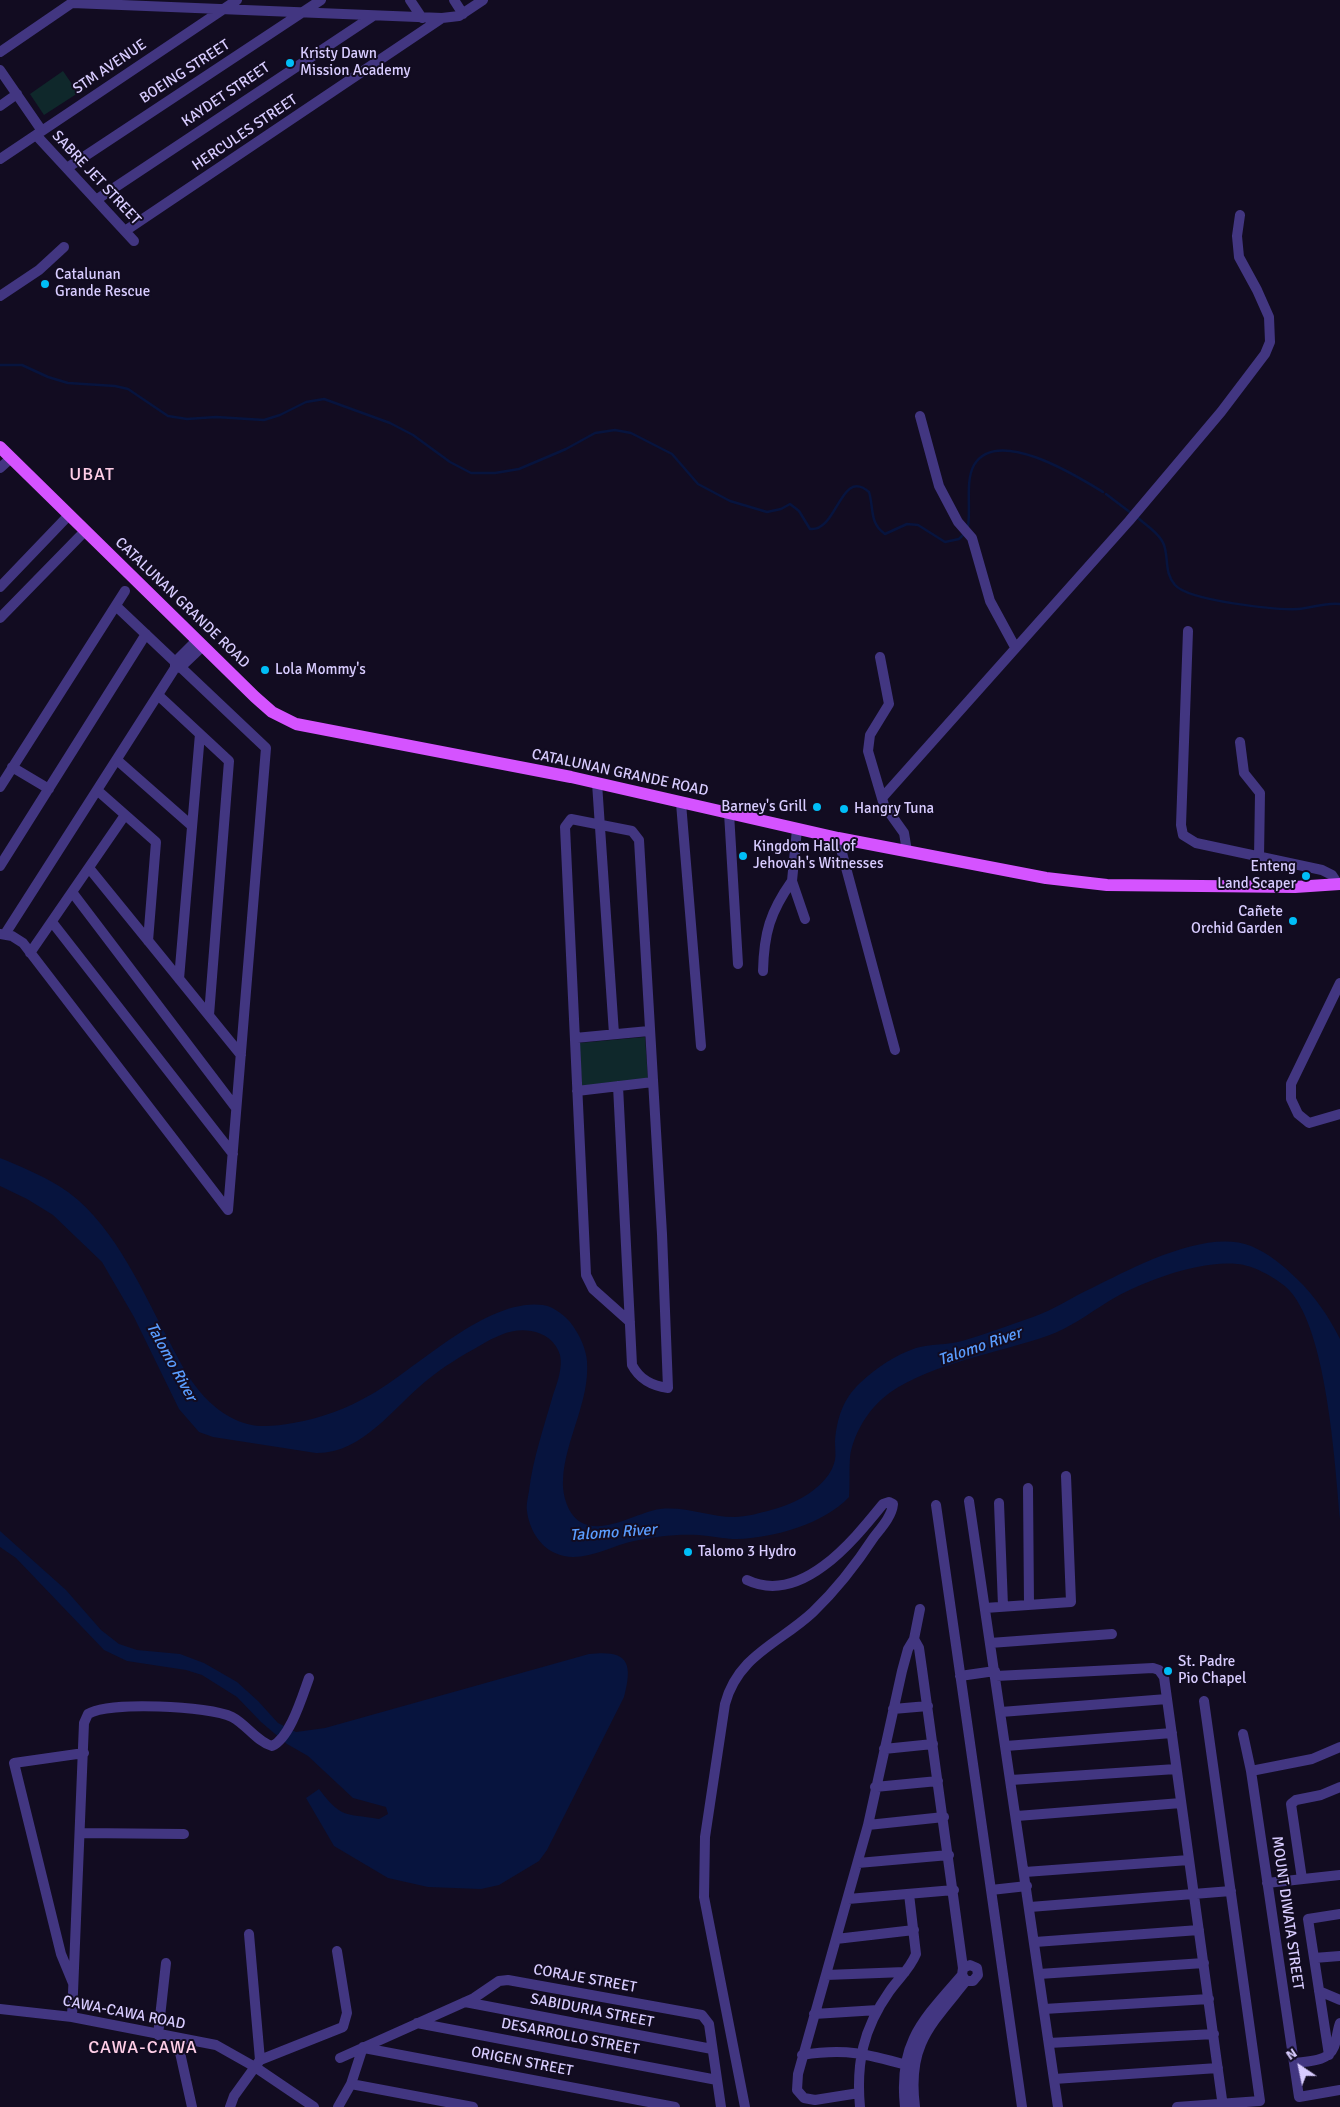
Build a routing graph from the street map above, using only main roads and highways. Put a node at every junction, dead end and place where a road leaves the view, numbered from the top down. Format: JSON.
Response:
{"nodes":[{"id":1,"x":0,"y":447,"type":"edge"},
{"id":2,"x":1339,"y":884,"type":"edge"}],
"edges":[{"from":1,"to":2,"type":"main road","name":"CATALUNAN GRANDE ROAD"}]}
